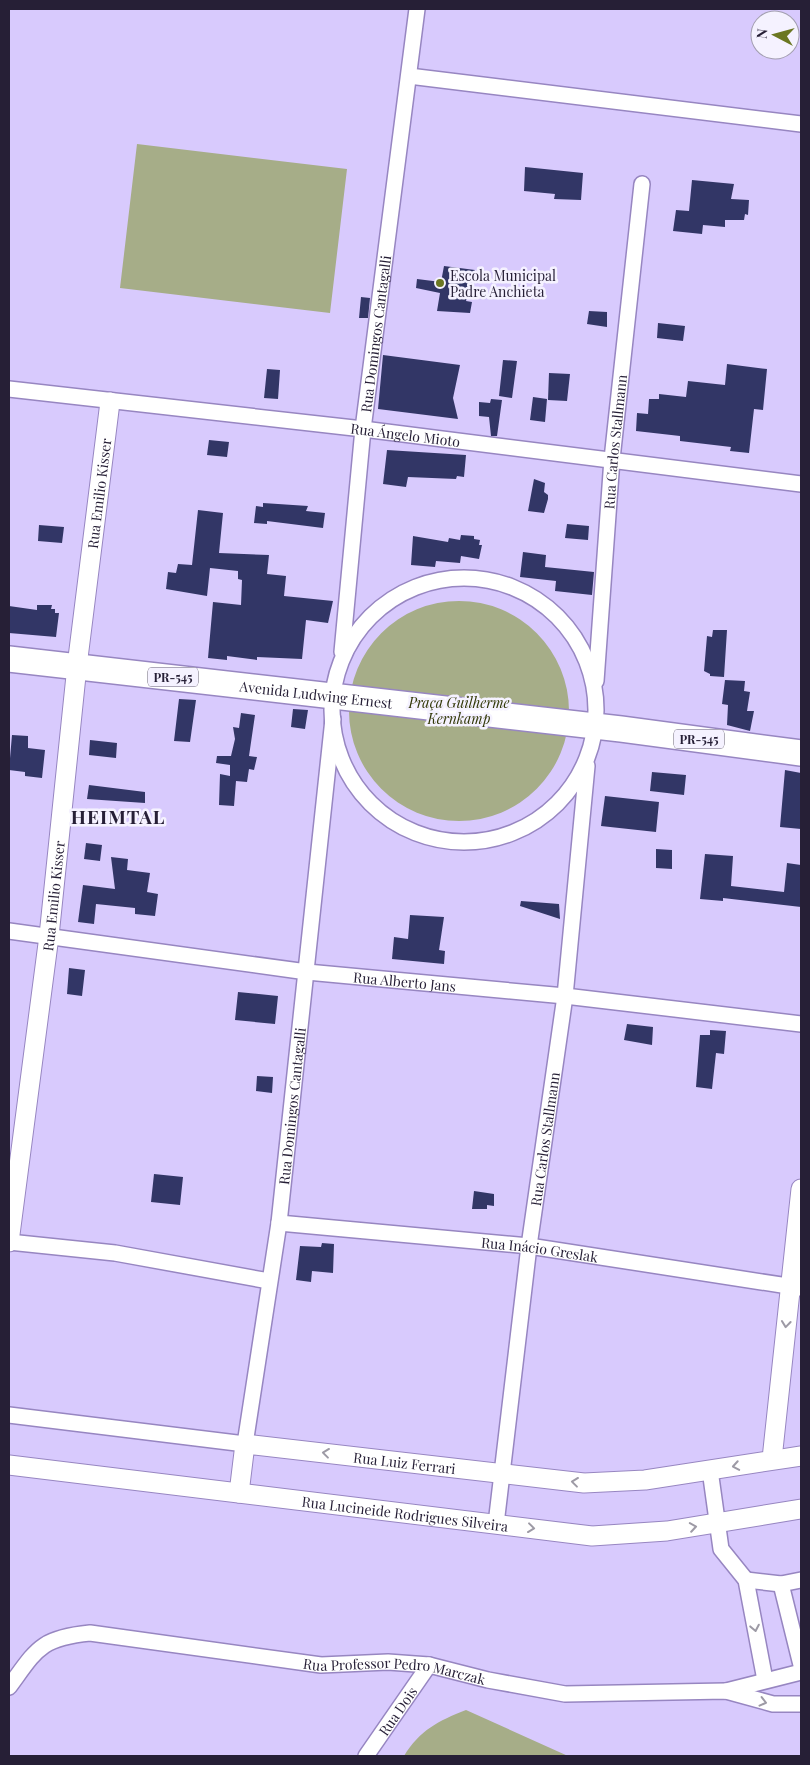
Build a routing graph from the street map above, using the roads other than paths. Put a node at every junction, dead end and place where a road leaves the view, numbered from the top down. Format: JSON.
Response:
{"nodes":[{"id":1,"x":417,"y":9,"type":"edge"},
{"id":2,"x":409,"y":76,"type":"junction"},
{"id":3,"x":801,"y":124,"type":"edge"},
{"id":4,"x":642,"y":184,"type":"dead end"},
{"id":5,"x":9,"y":389,"type":"edge"},
{"id":6,"x":110,"y":402,"type":"junction"},
{"id":7,"x":362,"y":428,"type":"junction"},
{"id":8,"x":612,"y":459,"type":"junction"},
{"id":9,"x":801,"y":484,"type":"edge"},
{"id":10,"x":342,"y":658,"type":"junction"},
{"id":11,"x":9,"y":659,"type":"edge"},
{"id":12,"x":77,"y":666,"type":"junction"},
{"id":13,"x":595,"y":700,"type":"junction"},
{"id":14,"x":335,"y":707,"type":"junction"},
{"id":15,"x":596,"y":726,"type":"junction"},
{"id":16,"x":801,"y":752,"type":"edge"},
{"id":17,"x":588,"y":756,"type":"junction"},
{"id":18,"x":9,"y":931,"type":"edge"},
{"id":19,"x":49,"y":936,"type":"junction"},
{"id":20,"x":307,"y":972,"type":"junction"},
{"id":21,"x":565,"y":996,"type":"junction"},
{"id":22,"x":801,"y":1024,"type":"edge"},
{"id":23,"x":801,"y":1188,"type":"edge"},
{"id":24,"x":279,"y":1223,"type":"junction"},
{"id":25,"x":9,"y":1242,"type":"edge"},
{"id":26,"x":529,"y":1246,"type":"junction"},
{"id":27,"x":269,"y":1281,"type":"junction"},
{"id":28,"x":796,"y":1287,"type":"edge"},
{"id":29,"x":9,"y":1415,"type":"edge"},
{"id":30,"x":245,"y":1444,"type":"junction"},
{"id":31,"x":801,"y":1456,"type":"edge"},
{"id":32,"x":772,"y":1459,"type":"junction"},
{"id":33,"x":9,"y":1465,"type":"edge"},
{"id":34,"x":710,"y":1470,"type":"junction"},
{"id":35,"x":503,"y":1474,"type":"junction"},
{"id":36,"x":239,"y":1493,"type":"junction"},
{"id":37,"x":801,"y":1509,"type":"edge"},
{"id":38,"x":719,"y":1523,"type":"junction"},
{"id":39,"x":496,"y":1524,"type":"junction"},
{"id":40,"x":746,"y":1580,"type":"junction"},
{"id":41,"x":801,"y":1580,"type":"edge"},
{"id":42,"x":781,"y":1584,"type":"junction"},
{"id":43,"x":429,"y":1665,"type":"junction"},
{"id":44,"x":801,"y":1666,"type":"edge"},
{"id":45,"x":801,"y":1672,"type":"edge"},
{"id":46,"x":765,"y":1680,"type":"junction"},
{"id":47,"x":9,"y":1687,"type":"edge"},
{"id":48,"x":726,"y":1691,"type":"junction"},
{"id":49,"x":801,"y":1704,"type":"edge"},
{"id":50,"x":366,"y":1756,"type":"edge"}],
"edges":[{"from":1,"to":2,"type":"street","name":"Rua Domingos Cantagalli"},
{"from":2,"to":3,"type":"street"},
{"from":2,"to":7,"type":"street","name":"Rua Domingos Cantagalli"},
{"from":4,"to":8,"type":"street","name":"Rua Carlos Stallmann"},
{"from":5,"to":6,"type":"street","name":"Rua Ángelo Mioto"},
{"from":6,"to":7,"type":"street","name":"Rua Ángelo Mioto"},
{"from":6,"to":12,"type":"street","name":"Rua Emilio Kisser"},
{"from":7,"to":8,"type":"street","name":"Rua Ángelo Mioto"},
{"from":7,"to":10,"type":"street","name":"Rua Domingos Cantagalli"},
{"from":8,"to":9,"type":"street","name":"Rua Ángelo Mioto"},
{"from":8,"to":13,"type":"street","name":"Rua Carlos Stallmann"},
{"from":10,"to":13,"type":"street"},
{"from":10,"to":14,"type":"street","name":"Rua Domingos Cantagalli"},
{"from":11,"to":12,"type":"highway","name":"Avenida Ludwing Ernest","number":"PR-545"},
{"from":12,"to":14,"type":"highway","name":"Avenida Ludwing Ernest","number":"PR-545"},
{"from":12,"to":19,"type":"street","name":"Rua Emilio Kisser"},
{"from":13,"to":15,"type":"street"},
{"from":14,"to":15,"type":"highway","name":"Avenida Ludwing Ernest","number":"PR-545"},
{"from":14,"to":17,"type":"street"},
{"from":14,"to":20,"type":"street","name":"Rua Domingos Cantagalli"},
{"from":15,"to":16,"type":"highway","name":"Avenida Ludwing Ernest","number":"PR-545"},
{"from":15,"to":17,"type":"street"},
{"from":17,"to":21,"type":"street","name":"Rua Carlos Stallmann"},
{"from":18,"to":19,"type":"street","name":"Rua Alberto Jans"},
{"from":19,"to":20,"type":"street","name":"Rua Alberto Jans"},
{"from":19,"to":25,"type":"street","name":"Rua Emilio Kisser"},
{"from":20,"to":21,"type":"street","name":"Rua Alberto Jans"},
{"from":20,"to":24,"type":"street","name":"Rua Domingos Cantagalli"},
{"from":21,"to":22,"type":"street","name":"Rua Alberto Jans"},
{"from":21,"to":26,"type":"street","name":"Rua Carlos Stallmann"},
{"from":23,"to":28,"type":"street"},
{"from":24,"to":26,"type":"street","name":"Rua Inácio Greslak"},
{"from":24,"to":27,"type":"street","name":"Rua Domingos Cantagalli"},
{"from":25,"to":27,"type":"street"},
{"from":26,"to":28,"type":"street","name":"Rua Inácio Greslak"},
{"from":26,"to":35,"type":"street","name":"Rua Carlos Stallmann"},
{"from":27,"to":30,"type":"street","name":"Rua Domingos Cantagalli"},
{"from":28,"to":32,"type":"street","one_way":true},
{"from":29,"to":30,"type":"street","name":"Rua Luiz Ferrari"},
{"from":35,"to":30,"type":"street","name":"Rua Luiz Ferrari","one_way":true},
{"from":30,"to":36,"type":"street","name":"Rua Domingos Cantagalli"},
{"from":31,"to":32,"type":"street","name":"Rua Luiz Ferrari"},
{"from":32,"to":34,"type":"street","name":"Rua Luiz Ferrari","one_way":true},
{"from":33,"to":36,"type":"street","name":"Rua Lucineide Rodrigues Silveira"},
{"from":34,"to":35,"type":"street","name":"Rua Luiz Ferrari","one_way":true},
{"from":34,"to":38,"type":"street"},
{"from":35,"to":39,"type":"street","name":"Rua Carlos Stallmann"},
{"from":36,"to":39,"type":"street","name":"Rua Lucineide Rodrigues Silveira"},
{"from":37,"to":38,"type":"street","name":"Rua Lucineide Rodrigues Silveira"},
{"from":39,"to":38,"type":"street","name":"Rua Lucineide Rodrigues Silveira","one_way":true},
{"from":38,"to":40,"type":"street"},
{"from":40,"to":42,"type":"street"},
{"from":40,"to":46,"type":"street","one_way":true},
{"from":41,"to":42,"type":"street"},
{"from":42,"to":44,"type":"street"},
{"from":43,"to":47,"type":"street","name":"Rua Professor Pedro Marczak"},
{"from":43,"to":48,"type":"street","name":"Rua Professor Pedro Marczak"},
{"from":43,"to":50,"type":"street","name":"Rua Dois"},
{"from":45,"to":46,"type":"street"},
{"from":46,"to":48,"type":"street"},
{"from":48,"to":49,"type":"street","name":"Rua Professor Pedro Marczak","one_way":true}]}
